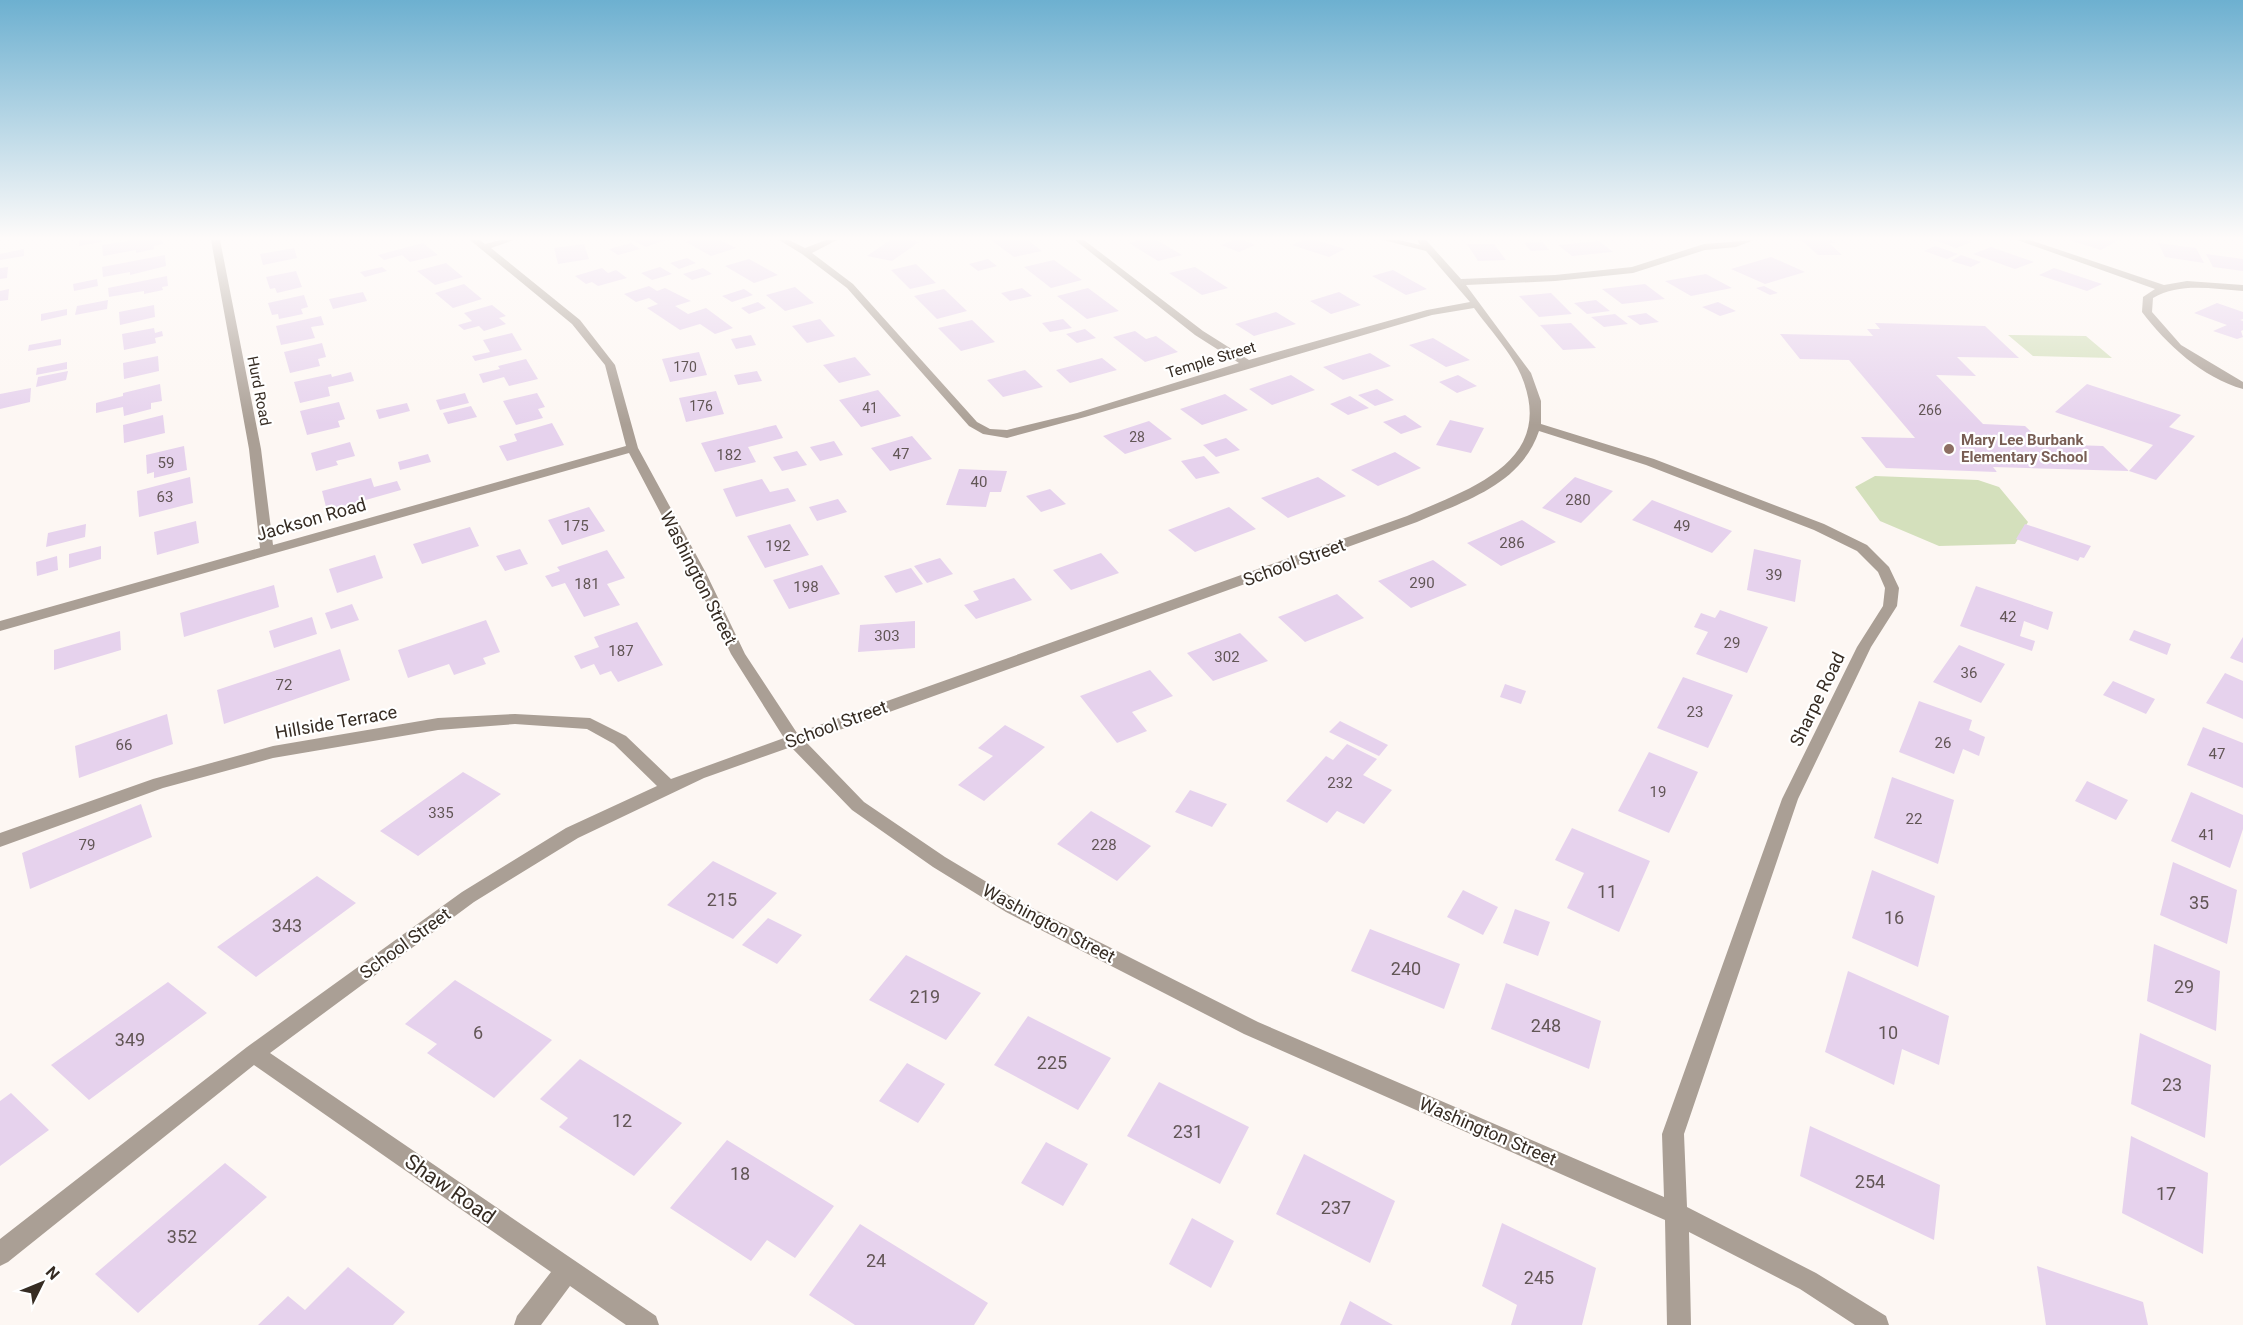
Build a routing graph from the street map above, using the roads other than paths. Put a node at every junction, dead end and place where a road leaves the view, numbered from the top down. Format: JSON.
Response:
{"nodes":[{"id":1,"x":227,"y":302,"type":"edge"},
{"id":2,"x":551,"y":302,"type":"edge"},
{"id":3,"x":864,"y":302,"type":"edge"},
{"id":4,"x":1158,"y":302,"type":"edge"},
{"id":5,"x":2148,"y":302,"type":"edge"},
{"id":6,"x":1477,"y":304,"type":"joint"},
{"id":7,"x":1248,"y":364,"type":"junction"},
{"id":8,"x":2243,"y":386,"type":"edge"},
{"id":9,"x":1535,"y":426,"type":"junction"},
{"id":10,"x":632,"y":448,"type":"junction"},
{"id":11,"x":267,"y":550,"type":"junction"},
{"id":12,"x":0,"y":626,"type":"edge"},
{"id":13,"x":793,"y":739,"type":"junction"},
{"id":14,"x":669,"y":787,"type":"junction"},
{"id":15,"x":0,"y":840,"type":"edge"},
{"id":16,"x":254,"y":1053,"type":"junction"},
{"id":17,"x":1676,"y":1213,"type":"junction"},
{"id":18,"x":0,"y":1254,"type":"edge"},
{"id":19,"x":567,"y":1270,"type":"junction"},
{"id":20,"x":526,"y":1325,"type":"edge"},
{"id":21,"x":647,"y":1325,"type":"edge"},
{"id":22,"x":1679,"y":1325,"type":"edge"},
{"id":23,"x":1878,"y":1325,"type":"edge"}],
"edges":[{"from":1,"to":11,"type":"street","name":"Hurd Road"},
{"from":2,"to":10,"type":"street","name":"Washington Street"},
{"from":3,"to":7,"type":"street","name":"Temple Street"},
{"from":4,"to":7,"type":"street"},
{"from":5,"to":8,"type":"street"},
{"from":6,"to":7,"type":"street","name":"Temple Street"},
{"from":6,"to":9,"type":"street","name":"School Street"},
{"from":9,"to":13,"type":"street","name":"School Street"},
{"from":9,"to":17,"type":"street","name":"Sharpe Road"},
{"from":10,"to":11,"type":"street","name":"Jackson Road"},
{"from":10,"to":13,"type":"street","name":"Washington Street"},
{"from":11,"to":12,"type":"street","name":"Jackson Road"},
{"from":13,"to":14,"type":"street","name":"School Street"},
{"from":13,"to":17,"type":"street","name":"Washington Street"},
{"from":14,"to":15,"type":"street","name":"Hillside Terrace"},
{"from":14,"to":16,"type":"street","name":"School Street"},
{"from":16,"to":18,"type":"street","name":"School Street"},
{"from":16,"to":19,"type":"street","name":"Shaw Road"},
{"from":17,"to":22,"type":"street","name":"Sharpe Road"},
{"from":17,"to":23,"type":"street","name":"Washington Street"},
{"from":19,"to":20,"type":"street"},
{"from":19,"to":21,"type":"street","name":"Shaw Road"}]}
